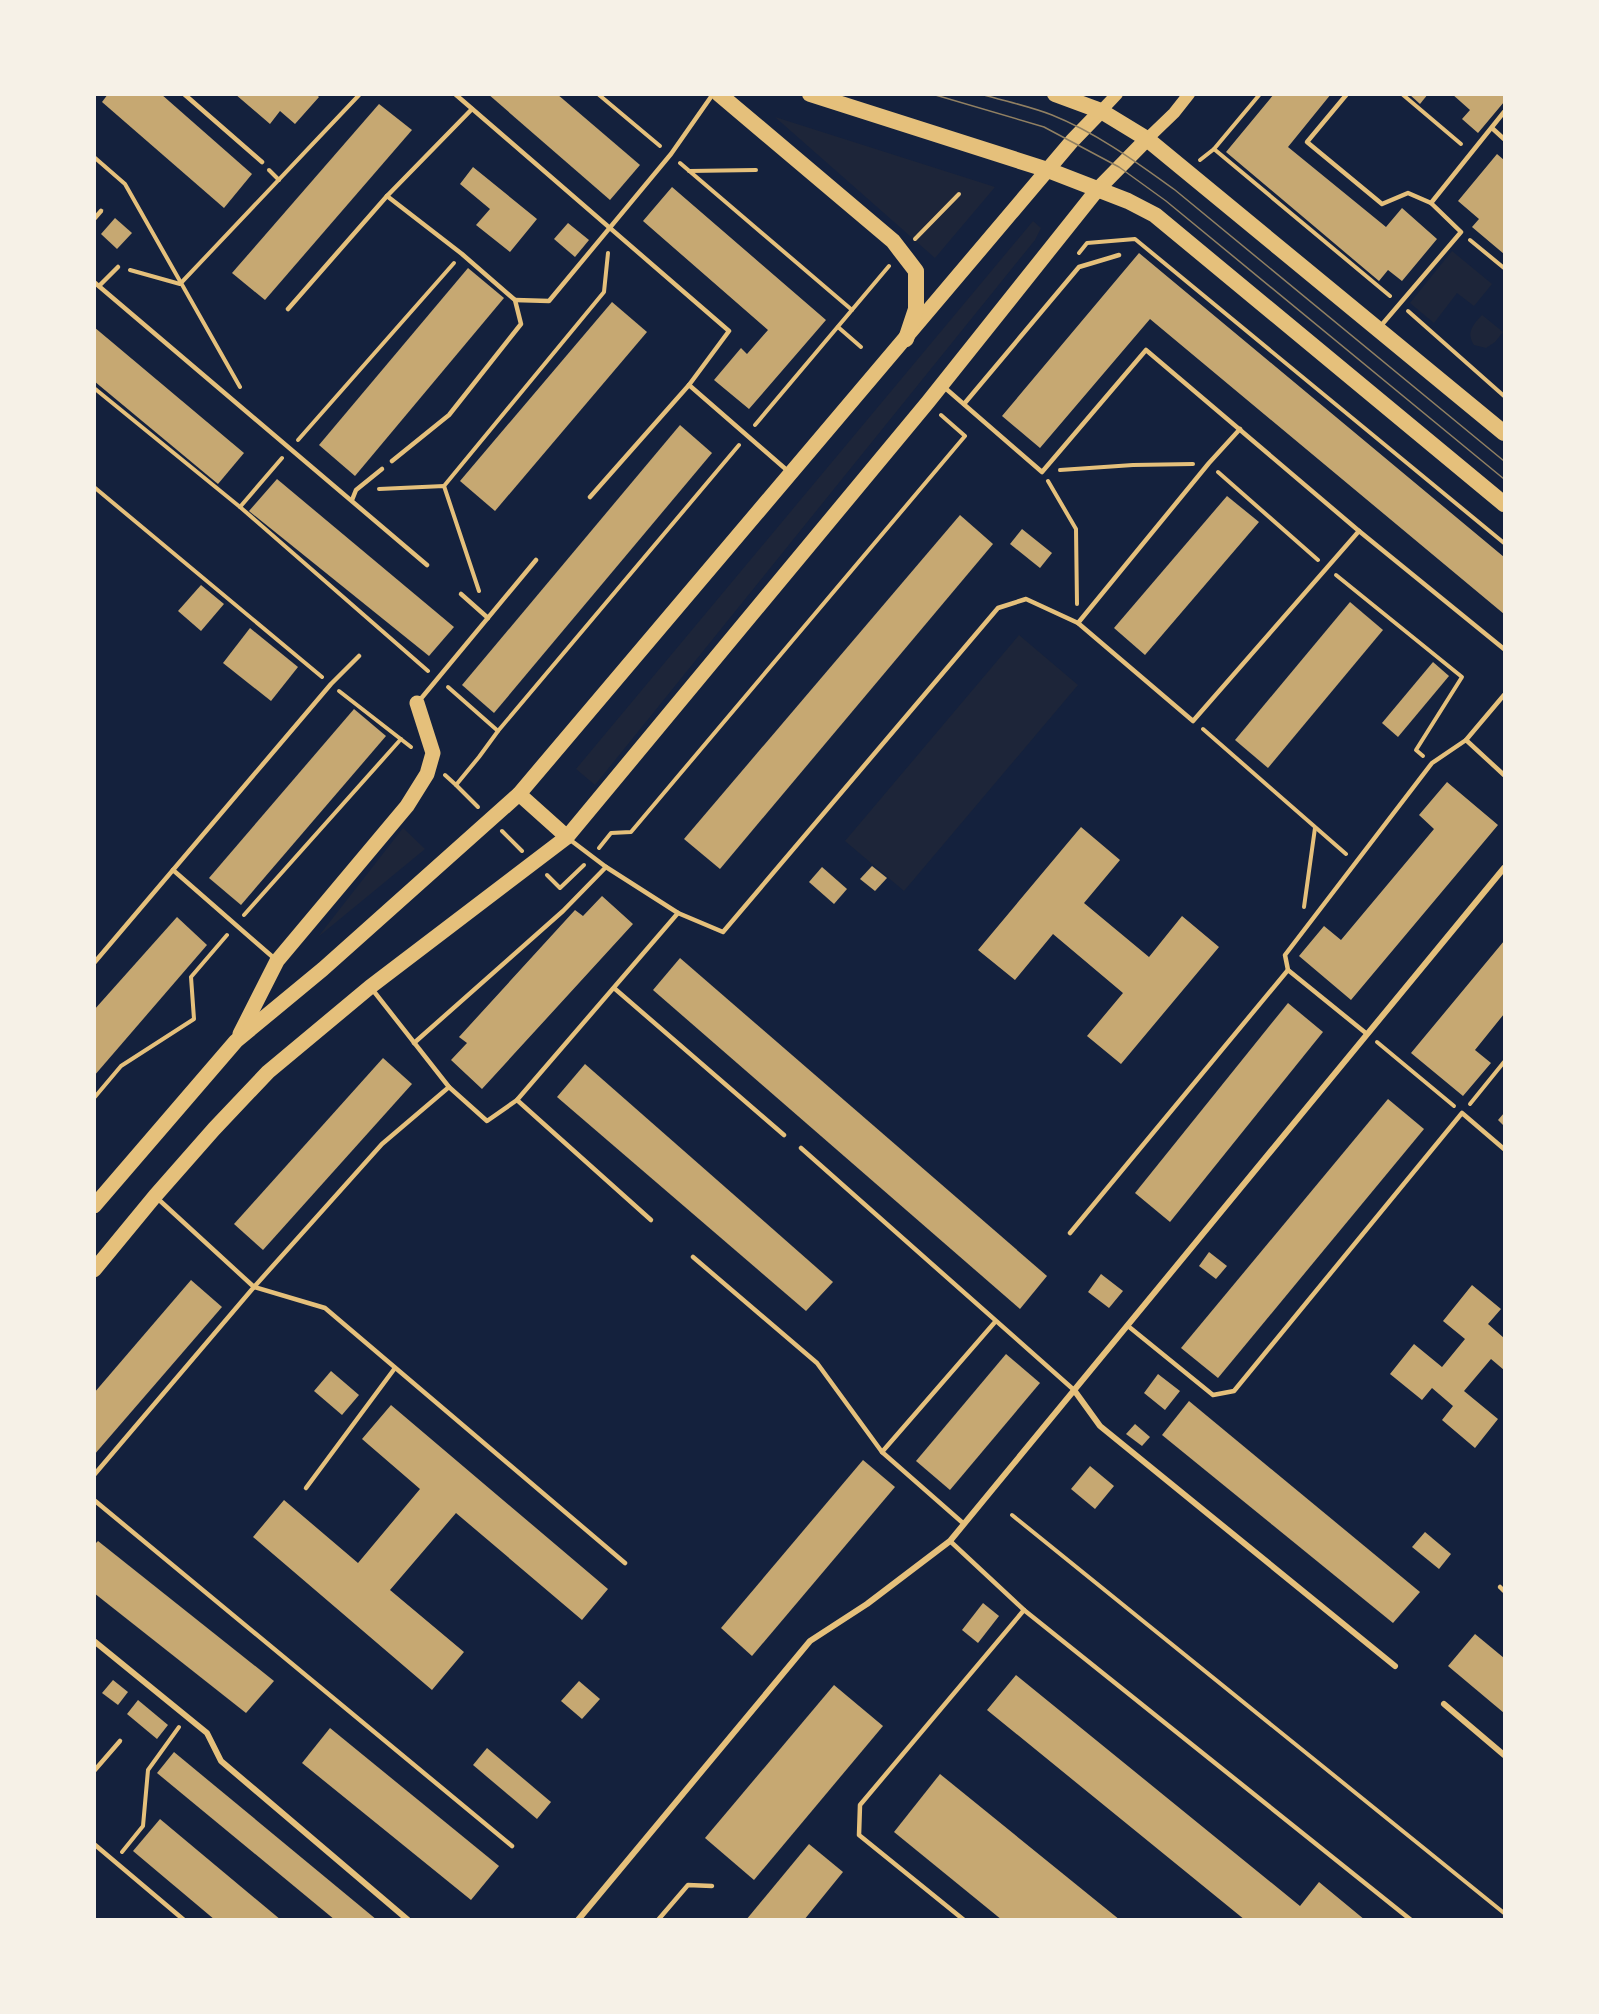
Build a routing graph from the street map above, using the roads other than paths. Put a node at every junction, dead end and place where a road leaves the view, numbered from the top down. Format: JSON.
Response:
{"nodes":[{"id":1,"x":184,"y":94,"type":"edge"},
{"id":2,"x":454,"y":94,"type":"edge"},
{"id":3,"x":713,"y":94,"type":"edge"},
{"id":4,"x":719,"y":94,"type":"edge"},
{"id":5,"x":810,"y":94,"type":"edge"},
{"id":6,"x":1055,"y":94,"type":"edge"},
{"id":7,"x":1117,"y":94,"type":"edge"},
{"id":8,"x":1189,"y":94,"type":"edge"},
{"id":9,"x":1347,"y":94,"type":"edge"},
{"id":10,"x":472,"y":110,"type":"junction"},
{"id":11,"x":1101,"y":111,"type":"junction"},
{"id":12,"x":1504,"y":112,"type":"edge"},
{"id":13,"x":1492,"y":128,"type":"junction"},
{"id":14,"x":1147,"y":139,"type":"junction"},
{"id":15,"x":1504,"y":139,"type":"edge"},
{"id":16,"x":262,"y":162,"type":"dead end"},
{"id":17,"x":1048,"y":170,"type":"junction"},
{"id":18,"x":1097,"y":190,"type":"junction"},
{"id":19,"x":387,"y":196,"type":"junction"},
{"id":20,"x":1431,"y":203,"type":"junction"},
{"id":21,"x":101,"y":212,"type":"dead end"},
{"id":22,"x":94,"y":219,"type":"edge"},
{"id":23,"x":610,"y":228,"type":"junction"},
{"id":24,"x":1119,"y":255,"type":"dead end"},
{"id":25,"x":118,"y":267,"type":"road end"},
{"id":26,"x":94,"y":282,"type":"edge"},
{"id":27,"x":99,"y":286,"type":"junction"},
{"id":28,"x":516,"y":300,"type":"junction"},
{"id":29,"x":288,"y":309,"type":"dead end"},
{"id":30,"x":1377,"y":330,"type":"junction"},
{"id":31,"x":906,"y":339,"type":"junction"},
{"id":32,"x":689,"y":385,"type":"junction"},
{"id":33,"x":941,"y":385,"type":"junction"},
{"id":34,"x":964,"y":404,"type":"junction"},
{"id":35,"x":1240,"y":429,"type":"junction"},
{"id":36,"x":1504,"y":433,"type":"edge"},
{"id":37,"x":392,"y":461,"type":"dead end"},
{"id":38,"x":382,"y":469,"type":"dead end"},
{"id":39,"x":791,"y":474,"type":"junction"},
{"id":40,"x":590,"y":497,"type":"dead end"},
{"id":41,"x":352,"y":500,"type":"junction"},
{"id":42,"x":1504,"y":504,"type":"edge"},
{"id":43,"x":1359,"y":531,"type":"junction"},
{"id":44,"x":536,"y":560,"type":"dead end"},
{"id":45,"x":427,"y":565,"type":"dead end"},
{"id":46,"x":461,"y":594,"type":"dead end"},
{"id":47,"x":488,"y":618,"type":"junction"},
{"id":48,"x":1078,"y":623,"type":"junction"},
{"id":49,"x":1504,"y":649,"type":"edge"},
{"id":50,"x":359,"y":656,"type":"dead end"},
{"id":51,"x":1504,"y":695,"type":"edge"},
{"id":52,"x":417,"y":703,"type":"joint"},
{"id":53,"x":1466,"y":740,"type":"junction"},
{"id":54,"x":1504,"y":776,"type":"edge"},
{"id":55,"x":519,"y":795,"type":"junction"},
{"id":56,"x":567,"y":837,"type":"junction"},
{"id":57,"x":606,"y":867,"type":"junction"},
{"id":58,"x":1504,"y":868,"type":"edge"},
{"id":59,"x":173,"y":870,"type":"junction"},
{"id":60,"x":678,"y":913,"type":"junction"},
{"id":61,"x":277,"y":961,"type":"junction"},
{"id":62,"x":94,"y":963,"type":"edge"},
{"id":63,"x":1288,"y":970,"type":"junction"},
{"id":64,"x":370,"y":987,"type":"junction"},
{"id":65,"x":614,"y":988,"type":"junction"},
{"id":66,"x":1367,"y":1034,"type":"junction"},
{"id":67,"x":236,"y":1041,"type":"junction"},
{"id":68,"x":414,"y":1043,"type":"junction"},
{"id":69,"x":449,"y":1087,"type":"junction"},
{"id":70,"x":517,"y":1100,"type":"junction"},
{"id":71,"x":784,"y":1135,"type":"dead end"},
{"id":72,"x":801,"y":1148,"type":"dead end"},
{"id":73,"x":1504,"y":1149,"type":"edge"},
{"id":74,"x":155,"y":1196,"type":"junction"},
{"id":75,"x":97,"y":1199,"type":"edge"},
{"id":76,"x":651,"y":1220,"type":"dead end"},
{"id":77,"x":1070,"y":1233,"type":"dead end"},
{"id":78,"x":693,"y":1257,"type":"dead end"},
{"id":79,"x":94,"y":1270,"type":"edge"},
{"id":80,"x":254,"y":1287,"type":"junction"},
{"id":81,"x":995,"y":1322,"type":"junction"},
{"id":82,"x":1128,"y":1326,"type":"junction"},
{"id":83,"x":395,"y":1368,"type":"junction"},
{"id":84,"x":1074,"y":1390,"type":"junction"},
{"id":85,"x":882,"y":1452,"type":"junction"},
{"id":86,"x":94,"y":1476,"type":"edge"},
{"id":87,"x":306,"y":1488,"type":"dead end"},
{"id":88,"x":94,"y":1500,"type":"edge"},
{"id":89,"x":964,"y":1524,"type":"junction"},
{"id":90,"x":950,"y":1541,"type":"junction"},
{"id":91,"x":625,"y":1563,"type":"dead end"},
{"id":92,"x":1024,"y":1610,"type":"junction"},
{"id":93,"x":94,"y":1641,"type":"edge"},
{"id":94,"x":1395,"y":1666,"type":"dead end"},
{"id":95,"x":1444,"y":1704,"type":"dead end"},
{"id":96,"x":120,"y":1741,"type":"dead end"},
{"id":97,"x":1504,"y":1755,"type":"edge"},
{"id":98,"x":94,"y":1771,"type":"edge"},
{"id":99,"x":94,"y":1844,"type":"edge"},
{"id":100,"x":512,"y":1846,"type":"dead end"},
{"id":101,"x":712,"y":1886,"type":"dead end"},
{"id":102,"x":184,"y":1920,"type":"edge"},
{"id":103,"x":408,"y":1920,"type":"edge"},
{"id":104,"x":578,"y":1920,"type":"edge"},
{"id":105,"x":658,"y":1920,"type":"edge"},
{"id":106,"x":964,"y":1920,"type":"edge"},
{"id":107,"x":1411,"y":1920,"type":"edge"}],
"edges":[{"from":1,"to":16,"type":"lane"},
{"from":2,"to":10,"type":"lane"},
{"from":3,"to":23,"type":"lane"},
{"from":4,"to":31,"type":"highway"},
{"from":5,"to":17,"type":"highway"},
{"from":6,"to":11,"type":"highway"},
{"from":7,"to":11,"type":"main road"},
{"from":8,"to":14,"type":"main road"},
{"from":9,"to":20,"type":"lane"},
{"from":10,"to":19,"type":"lane"},
{"from":10,"to":23,"type":"lane"},
{"from":11,"to":14,"type":"highway"},
{"from":11,"to":17,"type":"main road"},
{"from":12,"to":13,"type":"lane"},
{"from":13,"to":15,"type":"lane"},
{"from":13,"to":20,"type":"lane"},
{"from":14,"to":18,"type":"main road"},
{"from":14,"to":30,"type":"highway"},
{"from":17,"to":18,"type":"highway"},
{"from":17,"to":31,"type":"main road"},
{"from":18,"to":33,"type":"main road"},
{"from":18,"to":42,"type":"highway"},
{"from":19,"to":28,"type":"lane"},
{"from":19,"to":29,"type":"lane"},
{"from":20,"to":30,"type":"lane"},
{"from":21,"to":22,"type":"lane"},
{"from":23,"to":28,"type":"lane"},
{"from":23,"to":32,"type":"lane"},
{"from":24,"to":34,"type":"lane"},
{"from":25,"to":27,"type":"lane"},
{"from":26,"to":27,"type":"lane"},
{"from":27,"to":41,"type":"lane"},
{"from":28,"to":37,"type":"lane"},
{"from":30,"to":36,"type":"highway"},
{"from":31,"to":39,"type":"main road"},
{"from":32,"to":39,"type":"lane"},
{"from":32,"to":40,"type":"lane"},
{"from":33,"to":34,"type":"lane"},
{"from":33,"to":56,"type":"main road"},
{"from":34,"to":35,"type":"lane"},
{"from":35,"to":43,"type":"lane"},
{"from":35,"to":48,"type":"lane"},
{"from":38,"to":41,"type":"lane"},
{"from":39,"to":55,"type":"main road"},
{"from":41,"to":45,"type":"lane"},
{"from":43,"to":48,"type":"lane"},
{"from":43,"to":49,"type":"lane"},
{"from":44,"to":47,"type":"lane"},
{"from":46,"to":47,"type":"lane"},
{"from":47,"to":52,"type":"lane"},
{"from":48,"to":60,"type":"lane"},
{"from":50,"to":59,"type":"lane"},
{"from":51,"to":53,"type":"lane"},
{"from":52,"to":61,"type":"main road"},
{"from":53,"to":54,"type":"lane"},
{"from":53,"to":63,"type":"lane"},
{"from":55,"to":56,"type":"main road"},
{"from":55,"to":67,"type":"main road"},
{"from":56,"to":57,"type":"lane"},
{"from":56,"to":64,"type":"main road"},
{"from":57,"to":60,"type":"lane"},
{"from":57,"to":68,"type":"lane"},
{"from":58,"to":66,"type":"street"},
{"from":59,"to":61,"type":"lane"},
{"from":59,"to":62,"type":"lane"},
{"from":60,"to":65,"type":"lane"},
{"from":61,"to":67,"type":"main road"},
{"from":63,"to":66,"type":"lane"},
{"from":63,"to":77,"type":"lane"},
{"from":64,"to":68,"type":"lane"},
{"from":64,"to":74,"type":"main road"},
{"from":65,"to":70,"type":"lane"},
{"from":65,"to":71,"type":"lane"},
{"from":66,"to":82,"type":"street"},
{"from":67,"to":75,"type":"main road"},
{"from":68,"to":69,"type":"lane"},
{"from":69,"to":70,"type":"lane"},
{"from":69,"to":80,"type":"lane"},
{"from":70,"to":76,"type":"lane"},
{"from":72,"to":81,"type":"lane"},
{"from":73,"to":82,"type":"lane"},
{"from":74,"to":79,"type":"main road"},
{"from":74,"to":80,"type":"lane"},
{"from":78,"to":85,"type":"lane"},
{"from":80,"to":83,"type":"lane"},
{"from":80,"to":86,"type":"lane"},
{"from":81,"to":84,"type":"lane"},
{"from":81,"to":85,"type":"lane"},
{"from":82,"to":84,"type":"street"},
{"from":83,"to":87,"type":"lane"},
{"from":83,"to":91,"type":"lane"},
{"from":84,"to":89,"type":"street"},
{"from":84,"to":94,"type":"street"},
{"from":85,"to":89,"type":"lane"},
{"from":88,"to":100,"type":"lane"},
{"from":89,"to":90,"type":"street"},
{"from":90,"to":92,"type":"lane"},
{"from":90,"to":104,"type":"street"},
{"from":92,"to":106,"type":"lane"},
{"from":92,"to":107,"type":"lane"},
{"from":93,"to":103,"type":"street"},
{"from":95,"to":97,"type":"street"},
{"from":96,"to":98,"type":"lane"},
{"from":99,"to":102,"type":"lane"},
{"from":101,"to":105,"type":"lane"}]}
